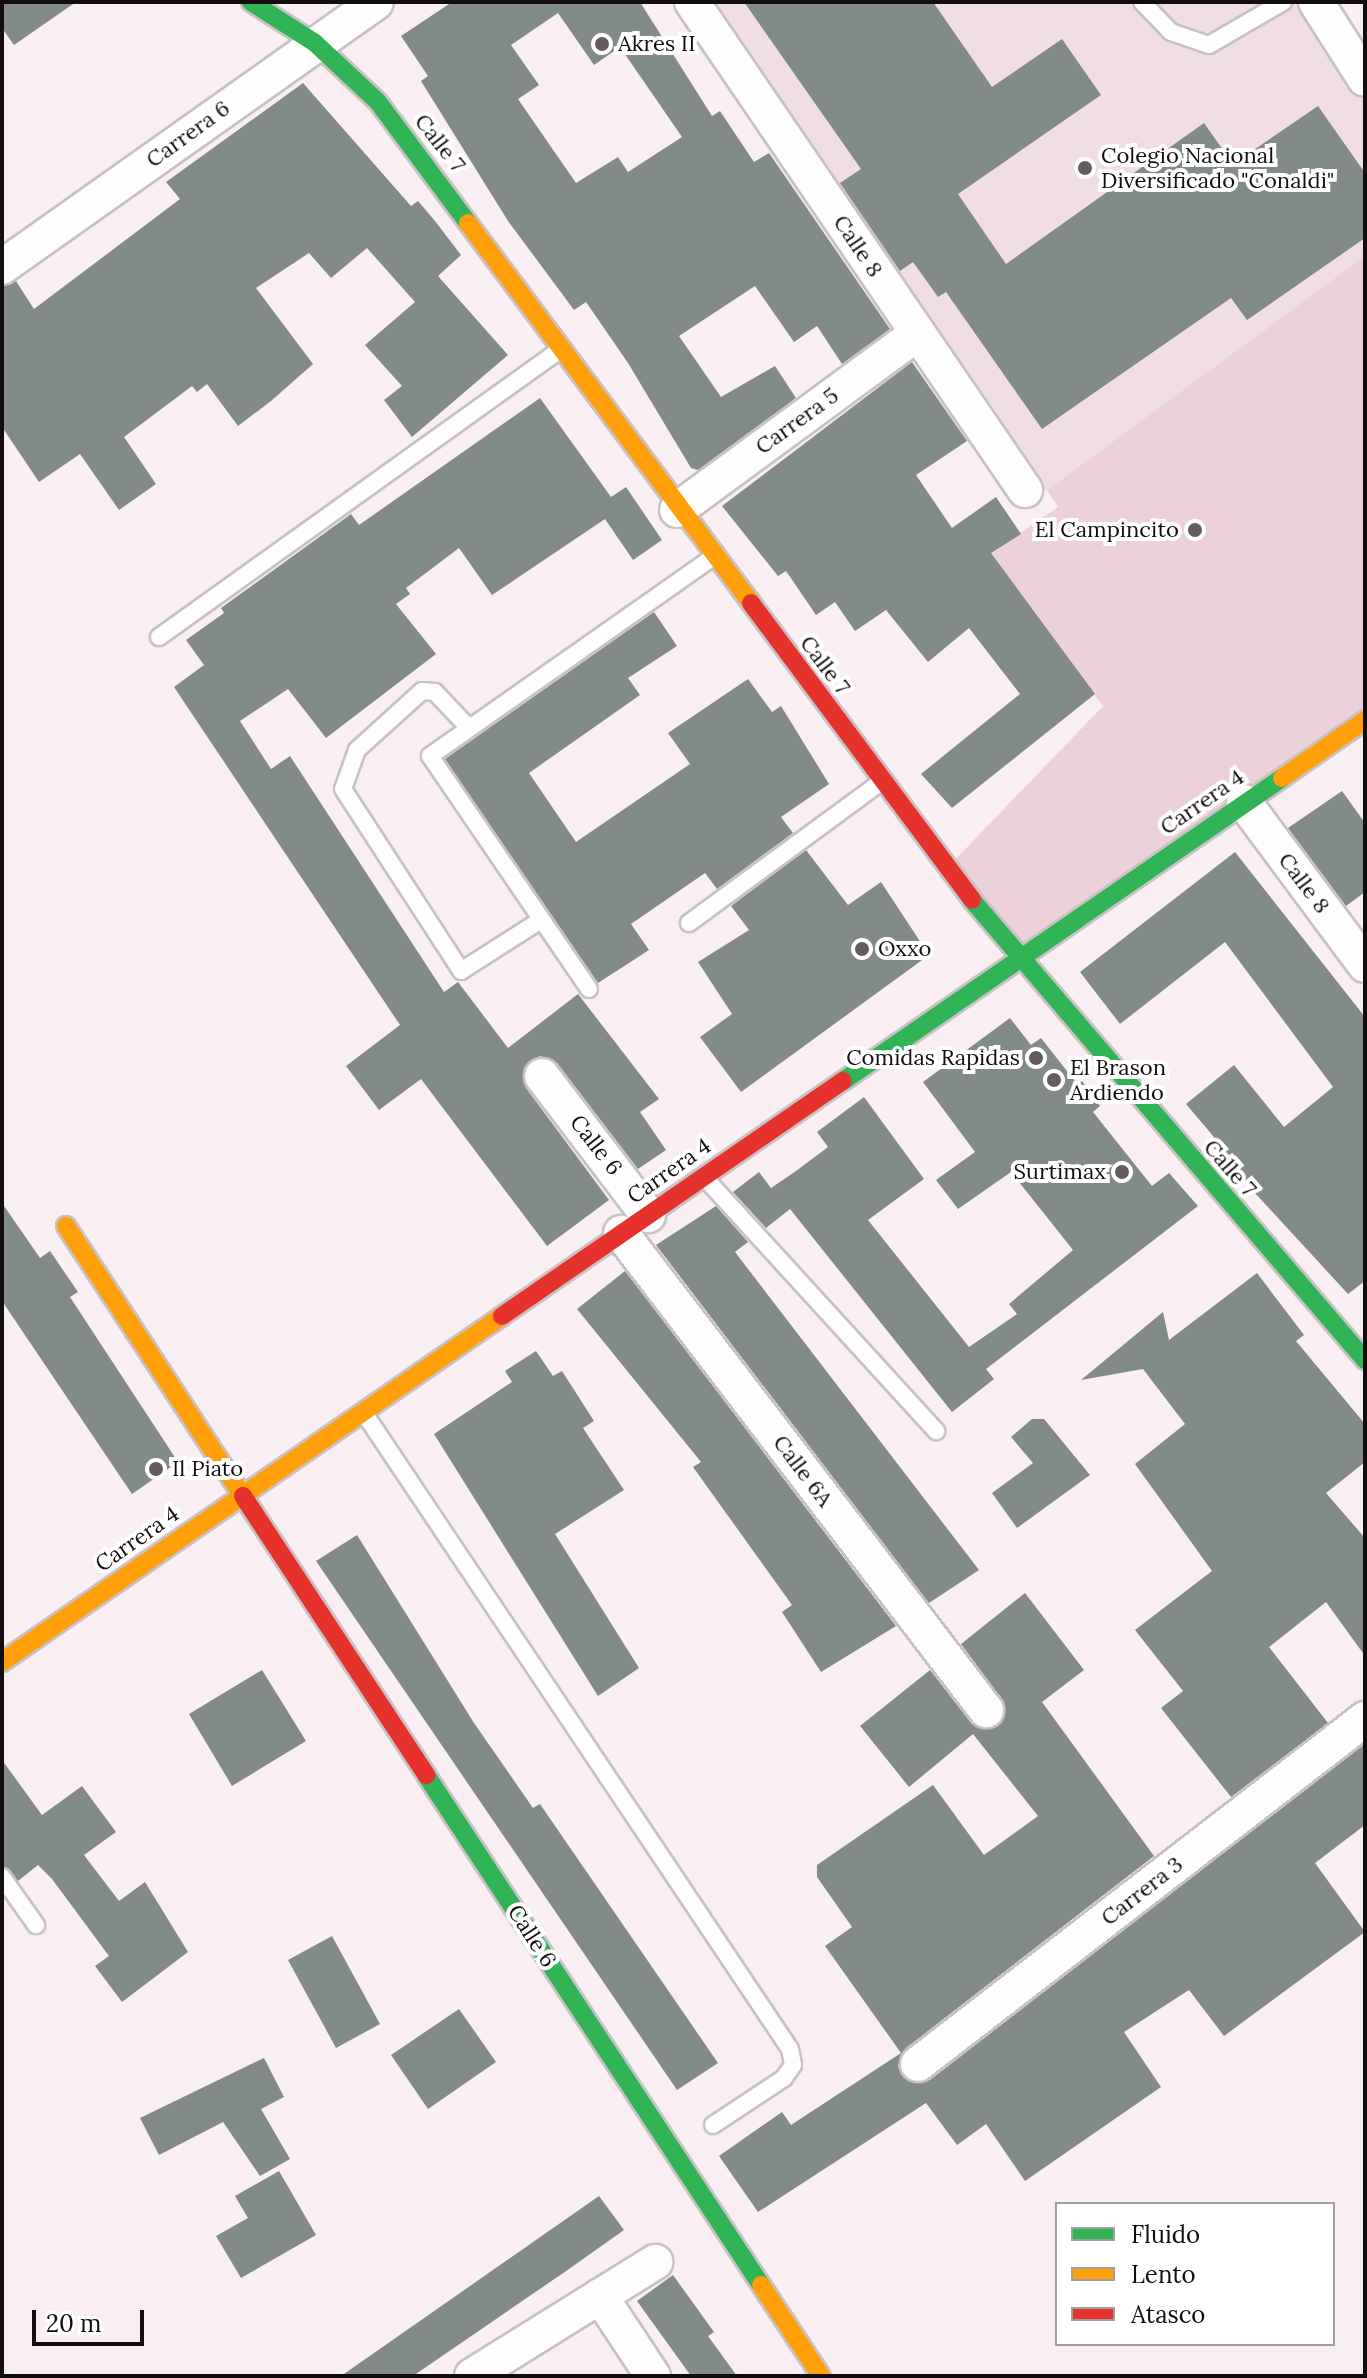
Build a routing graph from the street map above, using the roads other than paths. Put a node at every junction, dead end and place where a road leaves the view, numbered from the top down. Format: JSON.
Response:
{"nodes":[{"id":1,"x":251,"y":2,"type":"edge"},
{"id":2,"x":376,"y":2,"type":"edge"},
{"id":3,"x":692,"y":2,"type":"edge"},
{"id":4,"x":1142,"y":2,"type":"edge"},
{"id":5,"x":1283,"y":2,"type":"edge"},
{"id":6,"x":1316,"y":2,"type":"edge"},
{"id":7,"x":315,"y":43,"type":"junction"},
{"id":8,"x":1365,"y":79,"type":"edge"},
{"id":9,"x":2,"y":267,"type":"edge"},
{"id":10,"x":918,"y":333,"type":"junction"},
{"id":11,"x":561,"y":349,"type":"junction"},
{"id":12,"x":1025,"y":490,"type":"dead end"},
{"id":13,"x":677,"y":510,"type":"junction"},
{"id":14,"x":713,"y":557,"type":"junction"},
{"id":15,"x":159,"y":637,"type":"dead end"},
{"id":16,"x":1365,"y":720,"type":"edge"},
{"id":17,"x":469,"y":728,"type":"junction"},
{"id":18,"x":883,"y":782,"type":"junction"},
{"id":19,"x":1244,"y":802,"type":"junction"},
{"id":20,"x":538,"y":922,"type":"junction"},
{"id":21,"x":689,"y":923,"type":"dead end"},
{"id":22,"x":1016,"y":959,"type":"junction"},
{"id":23,"x":1365,"y":965,"type":"edge"},
{"id":24,"x":589,"y":989,"type":"dead end"},
{"id":25,"x":542,"y":1076,"type":"dead end"},
{"id":26,"x":703,"y":1176,"type":"junction"},
{"id":27,"x":634,"y":1224,"type":"junction"},
{"id":28,"x":66,"y":1226,"type":"dead end"},
{"id":29,"x":1365,"y":1360,"type":"edge"},
{"id":30,"x":363,"y":1412,"type":"junction"},
{"id":31,"x":936,"y":1431,"type":"dead end"},
{"id":32,"x":243,"y":1495,"type":"junction"},
{"id":33,"x":2,"y":1662,"type":"edge"},
{"id":34,"x":986,"y":1710,"type":"dead end"},
{"id":35,"x":1365,"y":1719,"type":"edge"},
{"id":36,"x":2,"y":1877,"type":"edge"},
{"id":37,"x":36,"y":1925,"type":"dead end"},
{"id":38,"x":918,"y":2064,"type":"dead end"},
{"id":39,"x":713,"y":2125,"type":"dead end"},
{"id":40,"x":655,"y":2262,"type":"dead end"},
{"id":41,"x":600,"y":2296,"type":"junction"},
{"id":42,"x":472,"y":2376,"type":"edge"},
{"id":43,"x":653,"y":2376,"type":"edge"},
{"id":44,"x":821,"y":2376,"type":"edge"}],
"edges":[{"from":1,"to":7,"type":"street","name":"Calle 7"},
{"from":2,"to":7,"type":"street","name":"Carrera 6"},
{"from":3,"to":10,"type":"street","name":"Calle 8"},
{"from":4,"to":5,"type":"lane"},
{"from":6,"to":8,"type":"street"},
{"from":7,"to":9,"type":"street","name":"Carrera 6"},
{"from":7,"to":11,"type":"street","name":"Calle 7"},
{"from":10,"to":12,"type":"street","name":"Calle 8"},
{"from":10,"to":13,"type":"street","name":"Carrera 5"},
{"from":11,"to":13,"type":"street","name":"Calle 7"},
{"from":11,"to":15,"type":"lane"},
{"from":13,"to":14,"type":"street","name":"Calle 7"},
{"from":14,"to":17,"type":"lane"},
{"from":14,"to":18,"type":"street","name":"Calle 7"},
{"from":16,"to":19,"type":"street","name":"Carrera 4"},
{"from":17,"to":20,"type":"lane"},
{"from":17,"to":20,"type":"lane"},
{"from":18,"to":21,"type":"lane"},
{"from":18,"to":22,"type":"street","name":"Calle 7"},
{"from":19,"to":22,"type":"street","name":"Carrera 4"},
{"from":19,"to":23,"type":"street","name":"Calle 8"},
{"from":20,"to":24,"type":"lane"},
{"from":22,"to":26,"type":"street","name":"Carrera 4"},
{"from":22,"to":29,"type":"street","name":"Calle 7"},
{"from":25,"to":27,"type":"street","name":"Calle 6"},
{"from":26,"to":27,"type":"street","name":"Carrera 4"},
{"from":26,"to":31,"type":"lane"},
{"from":27,"to":30,"type":"street","name":"Carrera 4"},
{"from":27,"to":34,"type":"street","name":"Calle 6A"},
{"from":28,"to":32,"type":"street","name":"Calle 6"},
{"from":30,"to":32,"type":"street","name":"Carrera 4"},
{"from":30,"to":39,"type":"lane"},
{"from":32,"to":33,"type":"street","name":"Carrera 4"},
{"from":32,"to":44,"type":"street","name":"Calle 6"},
{"from":35,"to":38,"type":"street","name":"Carrera 3"},
{"from":36,"to":37,"type":"lane"},
{"from":40,"to":41,"type":"street"},
{"from":41,"to":42,"type":"street"},
{"from":41,"to":43,"type":"street"}]}
